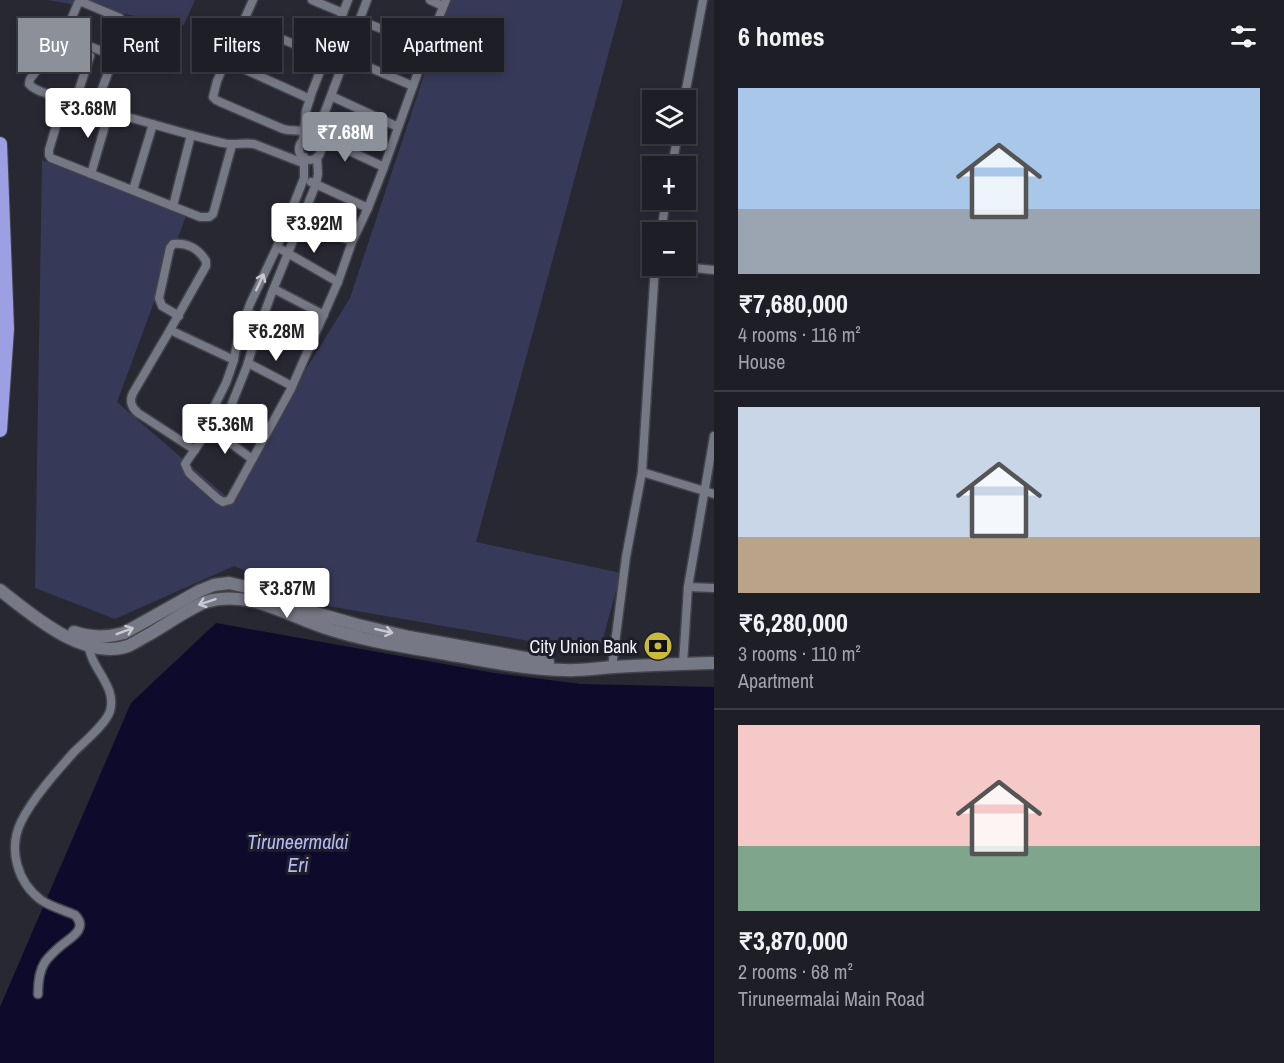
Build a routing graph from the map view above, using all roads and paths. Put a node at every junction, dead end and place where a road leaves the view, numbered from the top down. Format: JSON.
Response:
{"nodes":[{"id":1,"x":253,"y":0,"type":"edge"},
{"id":2,"x":312,"y":0,"type":"edge"},
{"id":3,"x":348,"y":0,"type":"edge"},
{"id":4,"x":429,"y":0,"type":"edge"},
{"id":5,"x":703,"y":0,"type":"edge"},
{"id":6,"x":445,"y":3,"type":"edge"},
{"id":7,"x":365,"y":4,"type":"edge"},
{"id":8,"x":343,"y":13,"type":"junction"},
{"id":9,"x":72,"y":18,"type":"edge"},
{"id":10,"x":120,"y":18,"type":"edge"},
{"id":11,"x":245,"y":18,"type":"edge"},
{"id":12,"x":341,"y":18,"type":"edge"},
{"id":13,"x":439,"y":18,"type":"edge"},
{"id":14,"x":370,"y":68,"type":"edge"},
{"id":15,"x":36,"y":72,"type":"edge"},
{"id":16,"x":85,"y":72,"type":"edge"},
{"id":17,"x":108,"y":72,"type":"edge"},
{"id":18,"x":222,"y":72,"type":"edge"},
{"id":19,"x":250,"y":72,"type":"edge"},
{"id":20,"x":320,"y":72,"type":"edge"},
{"id":21,"x":340,"y":72,"type":"edge"},
{"id":22,"x":418,"y":72,"type":"edge"},
{"id":23,"x":413,"y":86,"type":"junction"},
{"id":24,"x":686,"y":90,"type":"edge"},
{"id":25,"x":331,"y":96,"type":"junction"},
{"id":26,"x":64,"y":99,"type":"junction"},
{"id":27,"x":310,"y":99,"type":"junction"},
{"id":28,"x":75,"y":102,"type":"junction"},
{"id":29,"x":95,"y":108,"type":"junction"},
{"id":30,"x":109,"y":112,"type":"junction"},
{"id":31,"x":153,"y":124,"type":"junction"},
{"id":32,"x":398,"y":127,"type":"junction"},
{"id":33,"x":304,"y":131,"type":"junction"},
{"id":34,"x":191,"y":135,"type":"junction"},
{"id":35,"x":316,"y":138,"type":"junction"},
{"id":36,"x":303,"y":141,"type":"junction"},
{"id":37,"x":0,"y":144,"type":"edge"},
{"id":38,"x":232,"y":145,"type":"junction"},
{"id":39,"x":317,"y":158,"type":"junction"},
{"id":40,"x":303,"y":160,"type":"junction"},
{"id":41,"x":384,"y":166,"type":"junction"},
{"id":42,"x":92,"y":174,"type":"junction"},
{"id":43,"x":304,"y":178,"type":"junction"},
{"id":44,"x":316,"y":184,"type":"junction"},
{"id":45,"x":133,"y":190,"type":"junction"},
{"id":46,"x":173,"y":206,"type":"junction"},
{"id":47,"x":368,"y":208,"type":"junction"},
{"id":48,"x":303,"y":217,"type":"junction"},
{"id":49,"x":352,"y":242,"type":"junction"},
{"id":50,"x":277,"y":247,"type":"junction"},
{"id":51,"x":288,"y":255,"type":"junction"},
{"id":52,"x":696,"y":268,"type":"edge"},
{"id":53,"x":714,"y":270,"type":"edge"},
{"id":54,"x":655,"y":276,"type":"edge"},
{"id":55,"x":338,"y":282,"type":"junction"},
{"id":56,"x":274,"y":289,"type":"junction"},
{"id":57,"x":247,"y":312,"type":"junction"},
{"id":58,"x":324,"y":315,"type":"junction"},
{"id":59,"x":179,"y":316,"type":"junction"},
{"id":60,"x":262,"y":320,"type":"junction"},
{"id":61,"x":170,"y":330,"type":"junction"},
{"id":62,"x":309,"y":348,"type":"junction"},
{"id":63,"x":234,"y":360,"type":"junction"},
{"id":64,"x":248,"y":363,"type":"junction"},
{"id":65,"x":292,"y":386,"type":"junction"},
{"id":66,"x":0,"y":430,"type":"edge"},
{"id":67,"x":211,"y":430,"type":"junction"},
{"id":68,"x":714,"y":436,"type":"edge"},
{"id":69,"x":195,"y":450,"type":"junction"},
{"id":70,"x":252,"y":459,"type":"junction"},
{"id":71,"x":642,"y":472,"type":"junction"},
{"id":72,"x":704,"y":491,"type":"junction"},
{"id":73,"x":714,"y":494,"type":"edge"},
{"id":74,"x":0,"y":581,"type":"edge"},
{"id":75,"x":688,"y":587,"type":"junction"},
{"id":76,"x":714,"y":588,"type":"edge"},
{"id":77,"x":0,"y":590,"type":"edge"},
{"id":78,"x":90,"y":641,"type":"junction"},
{"id":79,"x":714,"y":663,"type":"edge"},
{"id":80,"x":682,"y":664,"type":"junction"},
{"id":81,"x":612,"y":668,"type":"junction"},
{"id":82,"x":38,"y":994,"type":"dead end"}],
"edges":[{"from":1,"to":11,"type":"street"},
{"from":2,"to":8,"type":"street"},
{"from":3,"to":7,"type":"street"},
{"from":3,"to":8,"type":"street"},
{"from":4,"to":6,"type":"street"},
{"from":5,"to":24,"type":"street"},
{"from":6,"to":13,"type":"street"},
{"from":8,"to":12,"type":"street"},
{"from":9,"to":10,"type":"street"},
{"from":14,"to":23,"type":"street"},
{"from":15,"to":26,"type":"street"},
{"from":16,"to":28,"type":"street"},
{"from":17,"to":29,"type":"street"},
{"from":18,"to":33,"type":"street"},
{"from":19,"to":27,"type":"street"},
{"from":20,"to":27,"type":"street"},
{"from":21,"to":25,"type":"street"},
{"from":22,"to":23,"type":"street"},
{"from":23,"to":32,"type":"street"},
{"from":25,"to":32,"type":"street"},
{"from":25,"to":35,"type":"street"},
{"from":26,"to":28,"type":"street"},
{"from":26,"to":42,"type":"street"},
{"from":27,"to":33,"type":"street"},
{"from":28,"to":29,"type":"street"},
{"from":29,"to":30,"type":"street"},
{"from":30,"to":31,"type":"street"},
{"from":30,"to":42,"type":"street"},
{"from":31,"to":34,"type":"street"},
{"from":31,"to":45,"type":"street"},
{"from":32,"to":41,"type":"street"},
{"from":33,"to":36,"type":"street"},
{"from":34,"to":38,"type":"street"},
{"from":34,"to":46,"type":"street"},
{"from":35,"to":36,"type":"street"},
{"from":35,"to":39,"type":"street"},
{"from":35,"to":41,"type":"street"},
{"from":36,"to":40,"type":"street"},
{"from":37,"to":66,"type":"highway"},
{"from":38,"to":40,"type":"street"},
{"from":38,"to":46,"type":"street"},
{"from":39,"to":40,"type":"street"},
{"from":39,"to":44,"type":"street"},
{"from":40,"to":43,"type":"street"},
{"from":41,"to":47,"type":"street"},
{"from":42,"to":45,"type":"street"},
{"from":43,"to":44,"type":"street"},
{"from":43,"to":50,"type":"street"},
{"from":44,"to":47,"type":"street"},
{"from":44,"to":48,"type":"street"},
{"from":45,"to":46,"type":"street"},
{"from":47,"to":49,"type":"street"},
{"from":48,"to":49,"type":"street"},
{"from":48,"to":51,"type":"street"},
{"from":49,"to":55,"type":"street"},
{"from":50,"to":51,"type":"street"},
{"from":57,"to":50,"type":"street","one_way":true},
{"from":51,"to":55,"type":"street"},
{"from":51,"to":56,"type":"street"},
{"from":52,"to":53,"type":"street"},
{"from":54,"to":71,"type":"street"},
{"from":55,"to":58,"type":"street"},
{"from":56,"to":58,"type":"street"},
{"from":56,"to":60,"type":"street"},
{"from":57,"to":60,"type":"street"},
{"from":57,"to":63,"type":"street"},
{"from":58,"to":62,"type":"street"},
{"from":59,"to":59,"type":"street"},
{"from":59,"to":61,"type":"street"},
{"from":60,"to":62,"type":"street"},
{"from":60,"to":64,"type":"street"},
{"from":61,"to":63,"type":"street"},
{"from":61,"to":69,"type":"street"},
{"from":62,"to":65,"type":"street"},
{"from":63,"to":67,"type":"street"},
{"from":64,"to":65,"type":"street"},
{"from":64,"to":67,"type":"street"},
{"from":65,"to":70,"type":"street"},
{"from":67,"to":69,"type":"street"},
{"from":67,"to":70,"type":"street"},
{"from":68,"to":72,"type":"street"},
{"from":69,"to":70,"type":"street"},
{"from":71,"to":72,"type":"street"},
{"from":71,"to":81,"type":"street"},
{"from":72,"to":73,"type":"street"},
{"from":72,"to":75,"type":"street"},
{"from":74,"to":78,"type":"main road"},
{"from":75,"to":76,"type":"street"},
{"from":75,"to":80,"type":"street"},
{"from":77,"to":78,"type":"main road"},
{"from":78,"to":81,"type":"main road"},
{"from":78,"to":82,"type":"street"},
{"from":79,"to":80,"type":"main road"},
{"from":80,"to":81,"type":"main road"}]}
